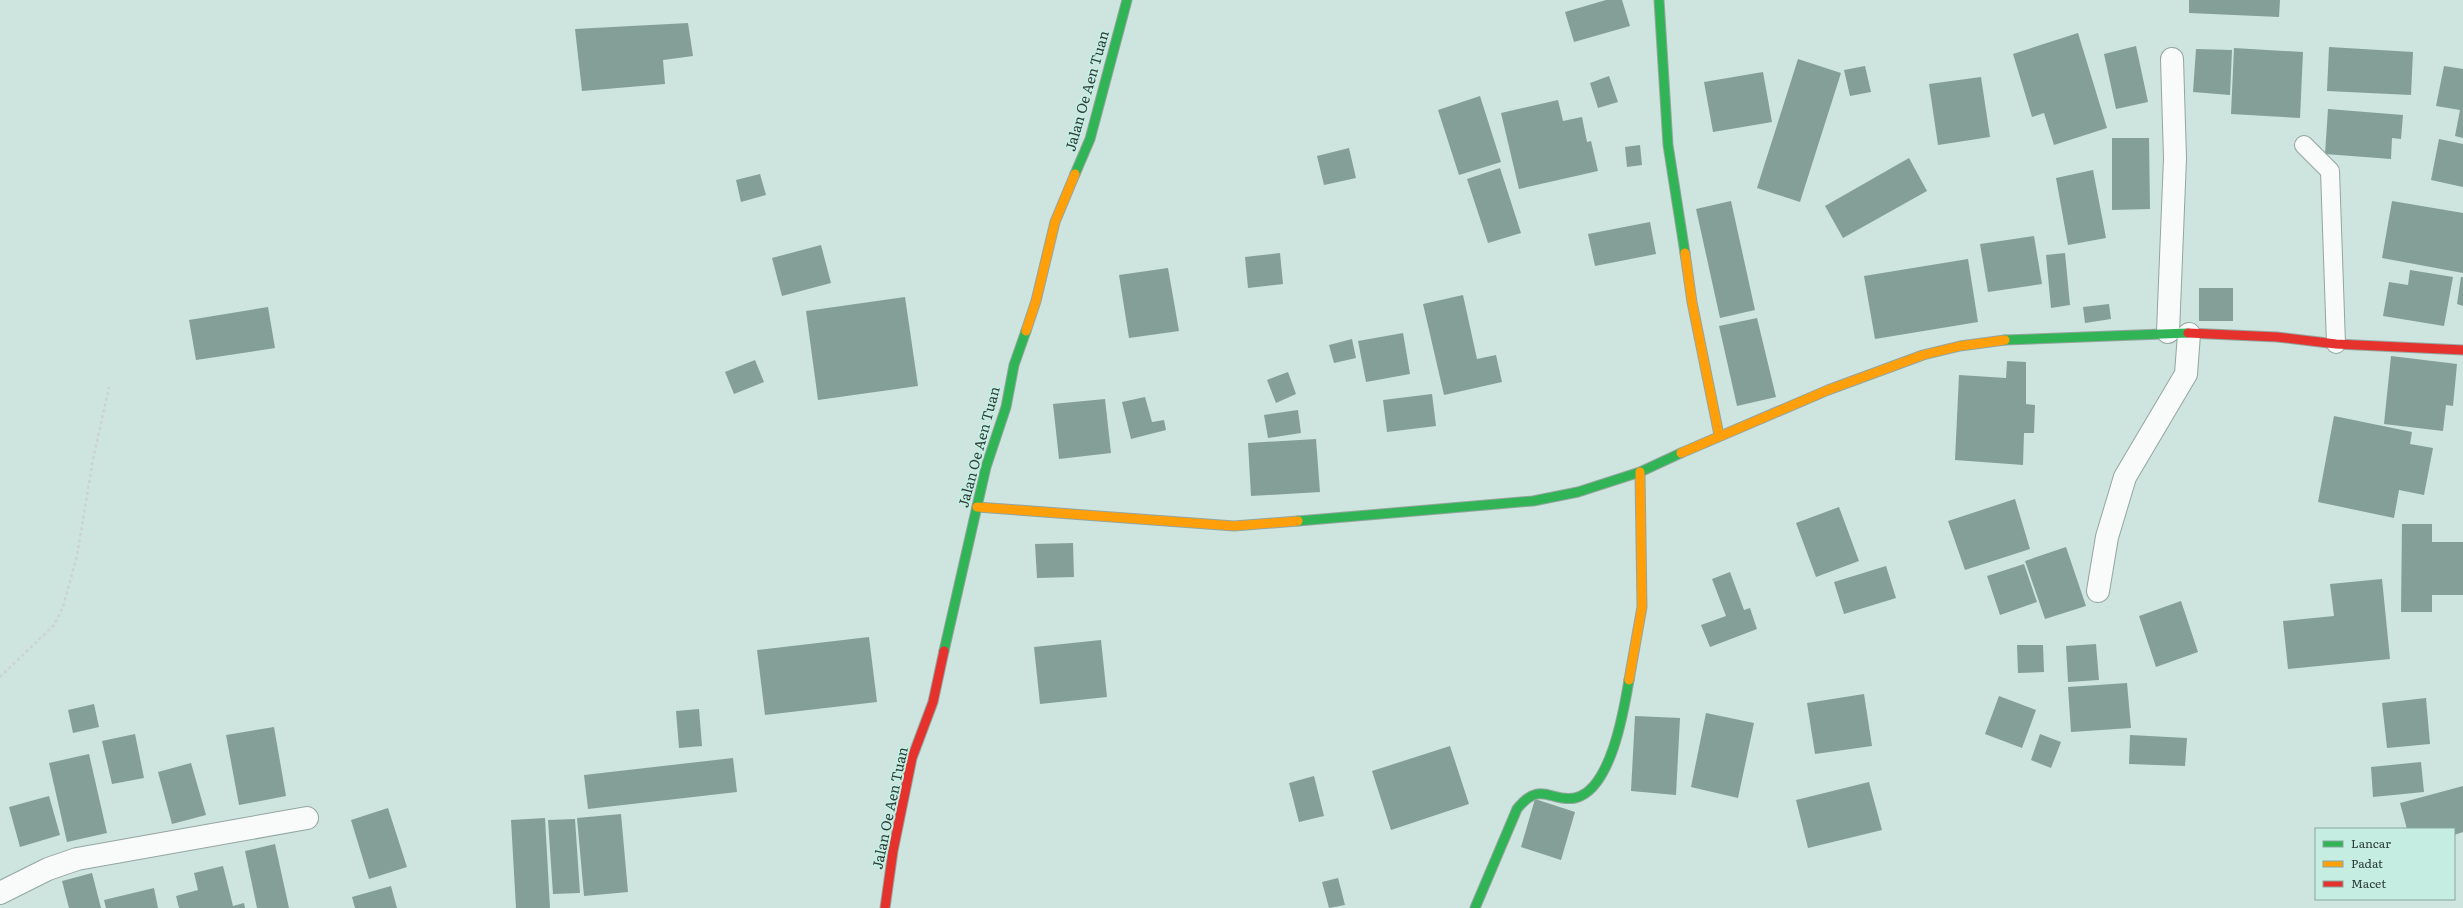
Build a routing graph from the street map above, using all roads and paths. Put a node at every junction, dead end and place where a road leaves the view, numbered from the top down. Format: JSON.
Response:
{"nodes":[{"id":1,"x":1127,"y":0,"type":"edge"},
{"id":2,"x":1659,"y":0,"type":"edge"},
{"id":3,"x":2172,"y":59,"type":"dead end"},
{"id":4,"x":2304,"y":146,"type":"dead end"},
{"id":5,"x":2179,"y":333,"type":"junction"},
{"id":6,"x":2336,"y":344,"type":"junction"},
{"id":7,"x":2463,"y":350,"type":"edge"},
{"id":8,"x":108,"y":387,"type":"dead end"},
{"id":9,"x":1719,"y":435,"type":"junction"},
{"id":10,"x":1640,"y":472,"type":"junction"},
{"id":11,"x":977,"y":507,"type":"junction"},
{"id":12,"x":2098,"y":591,"type":"dead end"},
{"id":13,"x":0,"y":677,"type":"edge"},
{"id":14,"x":307,"y":818,"type":"dead end"},
{"id":15,"x":0,"y":893,"type":"edge"},
{"id":16,"x":885,"y":908,"type":"edge"},
{"id":17,"x":1475,"y":908,"type":"edge"}],
"edges":[{"from":1,"to":11,"type":"street","name":"Jalan Oe Aen Tuan"},
{"from":2,"to":9,"type":"street"},
{"from":3,"to":5,"type":"street"},
{"from":4,"to":6,"type":"lane"},
{"from":5,"to":6,"type":"street"},
{"from":5,"to":9,"type":"street"},
{"from":5,"to":12,"type":"street"},
{"from":6,"to":7,"type":"street"},
{"from":8,"to":13,"type":"path"},
{"from":9,"to":10,"type":"street"},
{"from":10,"to":11,"type":"street"},
{"from":10,"to":17,"type":"street"},
{"from":11,"to":16,"type":"street","name":"Jalan Oe Aen Tuan"},
{"from":14,"to":15,"type":"street"}]}
